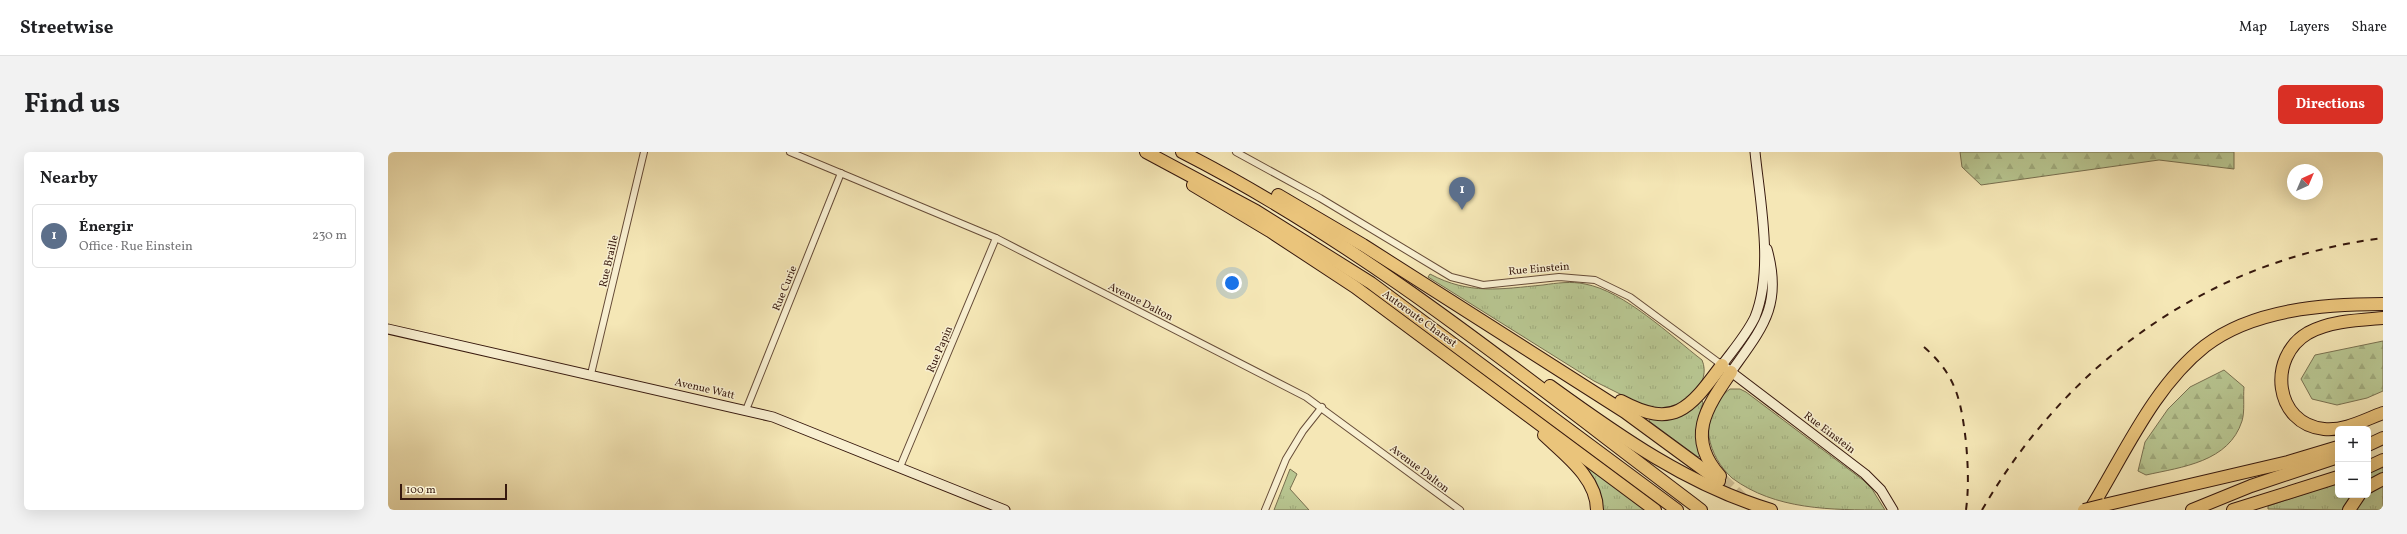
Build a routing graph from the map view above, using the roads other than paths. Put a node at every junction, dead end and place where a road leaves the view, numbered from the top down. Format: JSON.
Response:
{"nodes":[{"id":1,"x":644,"y":152,"type":"edge"},
{"id":2,"x":790,"y":152,"type":"edge"},
{"id":3,"x":1142,"y":152,"type":"edge"},
{"id":4,"x":1146,"y":152,"type":"edge"},
{"id":5,"x":1182,"y":152,"type":"edge"},
{"id":6,"x":1236,"y":152,"type":"edge"},
{"id":7,"x":1755,"y":152,"type":"edge"},
{"id":8,"x":1204,"y":163,"type":"junction"},
{"id":9,"x":841,"y":173,"type":"junction"},
{"id":10,"x":996,"y":238,"type":"junction"},
{"id":11,"x":1404,"y":285,"type":"junction"},
{"id":12,"x":2383,"y":304,"type":"edge"},
{"id":13,"x":2383,"y":318,"type":"edge"},
{"id":14,"x":388,"y":329,"type":"edge"},
{"id":15,"x":1550,"y":364,"type":"junction"},
{"id":16,"x":1462,"y":366,"type":"junction"},
{"id":17,"x":1727,"y":369,"type":"junction"},
{"id":18,"x":591,"y":374,"type":"junction"},
{"id":19,"x":1322,"y":407,"type":"junction"},
{"id":20,"x":746,"y":410,"type":"junction"},
{"id":21,"x":2383,"y":413,"type":"edge"},
{"id":22,"x":2383,"y":437,"type":"edge"},
{"id":23,"x":2371,"y":438,"type":"edge"},
{"id":24,"x":2371,"y":443,"type":"edge"},
{"id":25,"x":2335,"y":448,"type":"edge"},
{"id":26,"x":2335,"y":458,"type":"edge"},
{"id":27,"x":2383,"y":460,"type":"edge"},
{"id":28,"x":2371,"y":465,"type":"edge"},
{"id":29,"x":900,"y":467,"type":"junction"},
{"id":30,"x":2335,"y":478,"type":"edge"},
{"id":31,"x":2383,"y":478,"type":"edge"},
{"id":32,"x":2371,"y":485,"type":"edge"},
{"id":33,"x":2357,"y":498,"type":"edge"},
{"id":34,"x":1005,"y":510,"type":"edge"},
{"id":35,"x":1265,"y":510,"type":"edge"},
{"id":36,"x":1460,"y":510,"type":"edge"},
{"id":37,"x":1597,"y":510,"type":"edge"},
{"id":38,"x":1655,"y":510,"type":"edge"},
{"id":39,"x":1677,"y":510,"type":"edge"},
{"id":40,"x":1701,"y":510,"type":"edge"},
{"id":41,"x":1771,"y":510,"type":"edge"},
{"id":42,"x":1892,"y":510,"type":"edge"},
{"id":43,"x":2084,"y":510,"type":"edge"},
{"id":44,"x":2090,"y":510,"type":"edge"},
{"id":45,"x":2192,"y":510,"type":"edge"},
{"id":46,"x":2233,"y":510,"type":"edge"},
{"id":47,"x":2349,"y":510,"type":"edge"}],
"edges":[{"from":1,"to":18,"type":"street","name":"Rue Braille"},
{"from":2,"to":9,"type":"street","name":"Avenue Dalton"},
{"from":3,"to":16,"type":"highway"},
{"from":4,"to":39,"type":"highway","name":"Autoroute Charest"},
{"from":5,"to":8,"type":"highway","name":"Autoroute Charest"},
{"from":6,"to":17,"type":"street","name":"Rue Einstein"},
{"from":7,"to":17,"type":"street"},
{"from":8,"to":11,"type":"highway","name":"Autoroute Charest"},
{"from":8,"to":15,"type":"highway"},
{"from":9,"to":10,"type":"street","name":"Avenue Dalton"},
{"from":9,"to":20,"type":"street","name":"Rue Curie"},
{"from":10,"to":19,"type":"street","name":"Avenue Dalton"},
{"from":10,"to":29,"type":"street","name":"Rue Papin"},
{"from":11,"to":40,"type":"highway","name":"Autoroute Charest"},
{"from":11,"to":41,"type":"highway"},
{"from":12,"to":44,"type":"highway"},
{"from":13,"to":21,"type":"highway"},
{"from":14,"to":18,"type":"street","name":"Avenue Watt"},
{"from":15,"to":17,"type":"highway"},
{"from":15,"to":17,"type":"highway"},
{"from":16,"to":37,"type":"highway"},
{"from":16,"to":38,"type":"highway"},
{"from":17,"to":42,"type":"street","name":"Rue Einstein"},
{"from":18,"to":20,"type":"street","name":"Avenue Watt"},
{"from":19,"to":35,"type":"street"},
{"from":19,"to":36,"type":"street","name":"Avenue Dalton"},
{"from":20,"to":29,"type":"street","name":"Avenue Watt"},
{"from":22,"to":23,"type":"highway"},
{"from":22,"to":24,"type":"highway"},
{"from":25,"to":43,"type":"highway","bridge":true},
{"from":26,"to":45,"type":"highway"},
{"from":27,"to":28,"type":"highway"},
{"from":29,"to":34,"type":"street","name":"Avenue Watt"},
{"from":30,"to":46,"type":"highway"},
{"from":31,"to":32,"type":"highway"},
{"from":33,"to":47,"type":"highway"}]}
